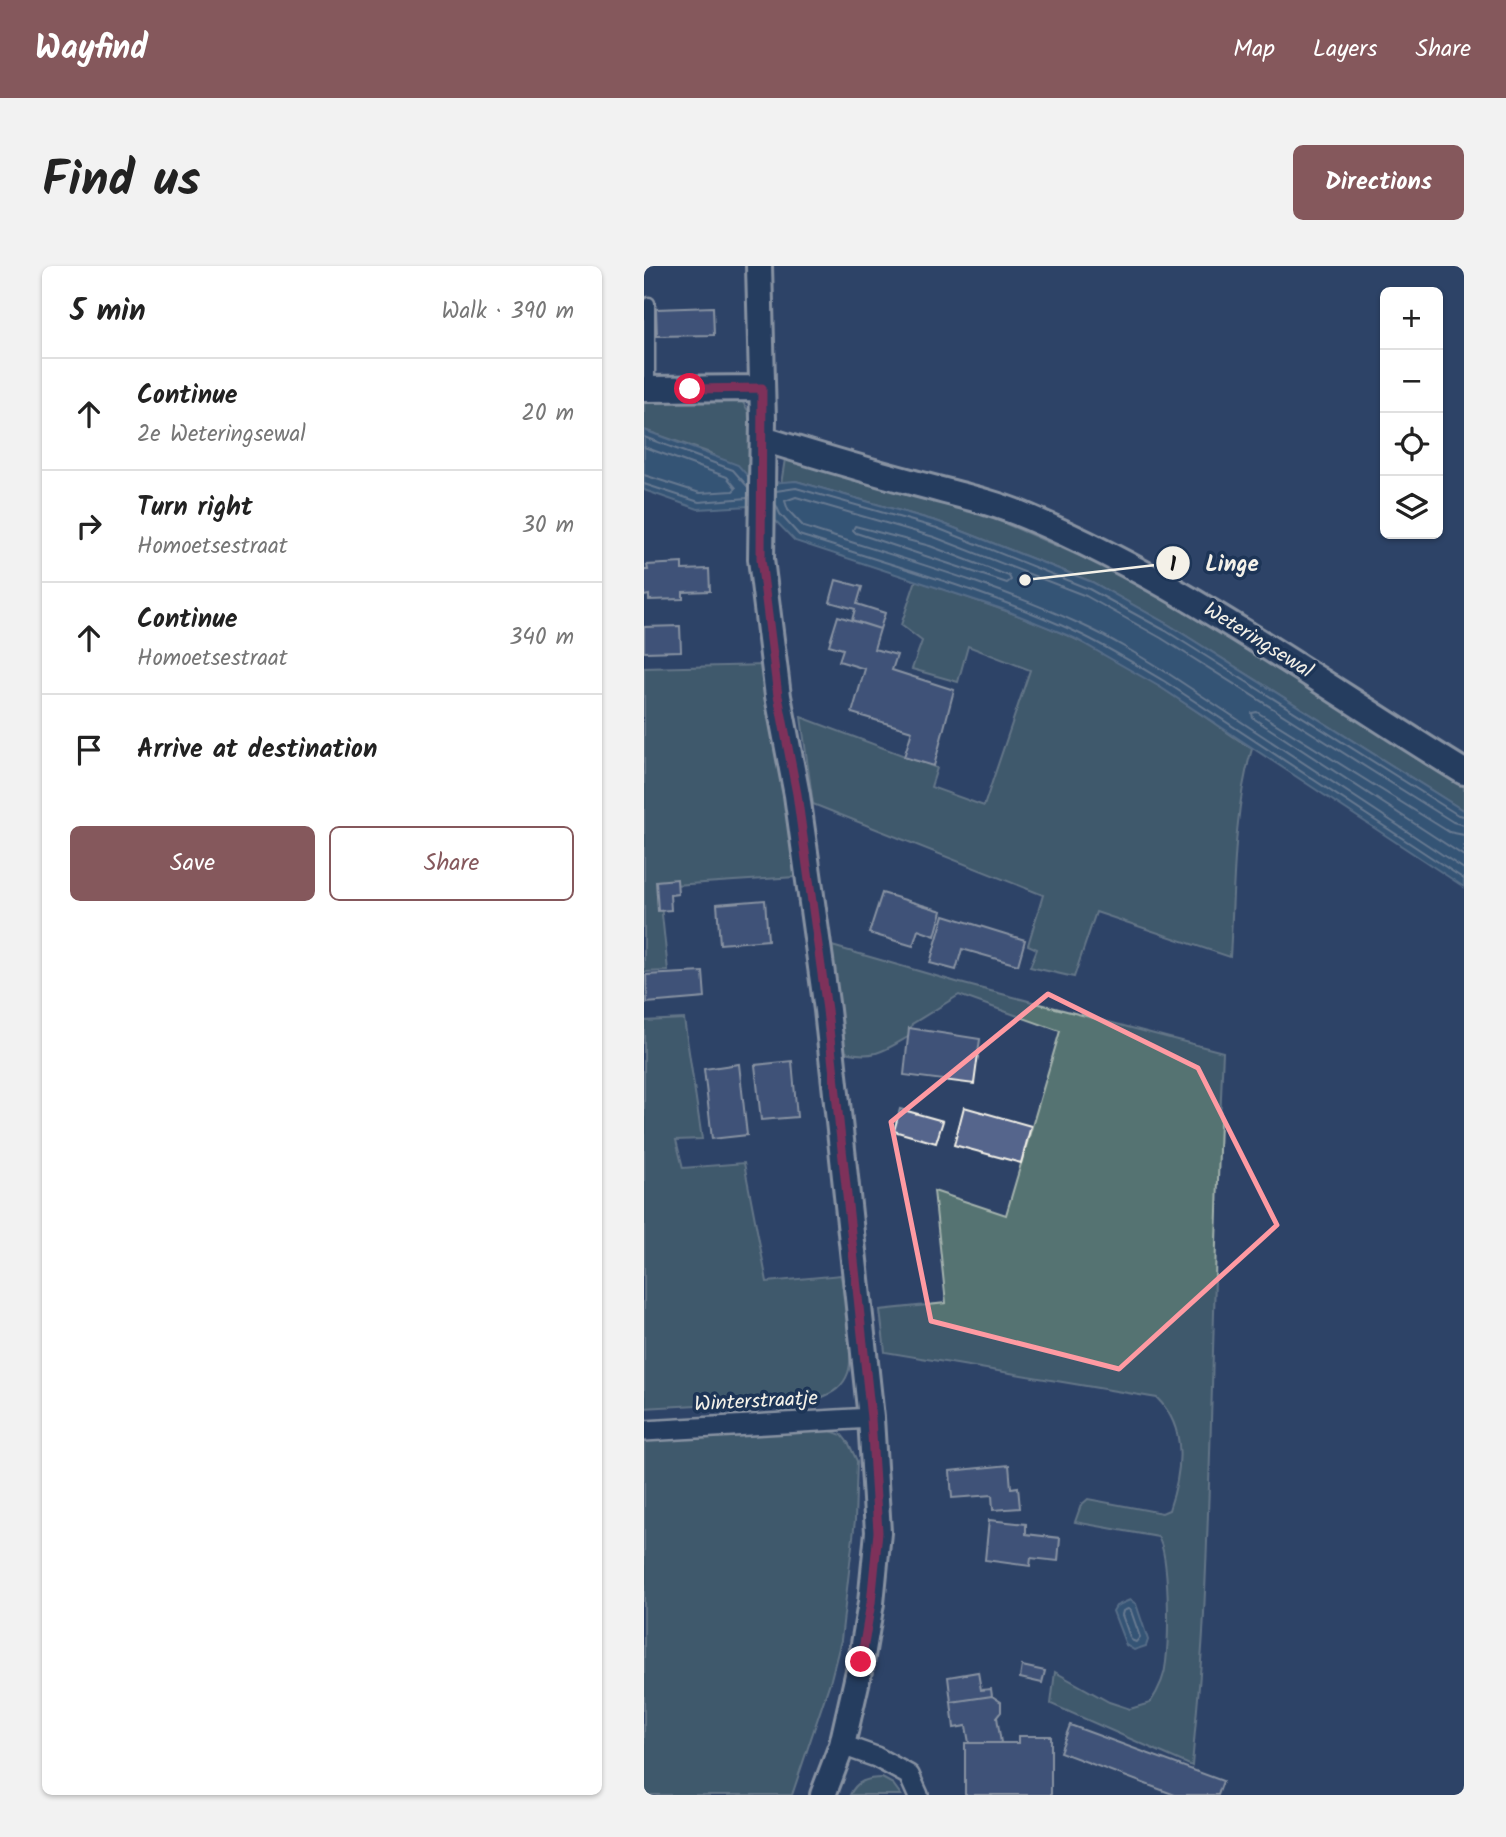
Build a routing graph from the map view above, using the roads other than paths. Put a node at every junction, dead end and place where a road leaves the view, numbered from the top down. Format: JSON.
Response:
{"nodes":[{"id":1,"x":759,"y":266,"type":"edge"},
{"id":2,"x":649,"y":303,"type":"dead end"},
{"id":3,"x":762,"y":388,"type":"junction"},
{"id":4,"x":647,"y":389,"type":"edge"},
{"id":5,"x":763,"y":439,"type":"junction"},
{"id":6,"x":1464,"y":772,"type":"edge"},
{"id":7,"x":871,"y":1418,"type":"junction"},
{"id":8,"x":644,"y":1431,"type":"edge"},
{"id":9,"x":842,"y":1745,"type":"junction"},
{"id":10,"x":823,"y":1795,"type":"edge"},
{"id":11,"x":918,"y":1795,"type":"edge"}],
"edges":[{"from":1,"to":3,"type":"street"},
{"from":2,"to":4,"type":"lane"},
{"from":3,"to":4,"type":"street"},
{"from":3,"to":5,"type":"street"},
{"from":5,"to":6,"type":"street","name":"Weteringsewal"},
{"from":5,"to":7,"type":"street"},
{"from":7,"to":8,"type":"street","name":"Winterstraatje"},
{"from":7,"to":9,"type":"street"},
{"from":9,"to":10,"type":"street"},
{"from":9,"to":11,"type":"street"}]}
